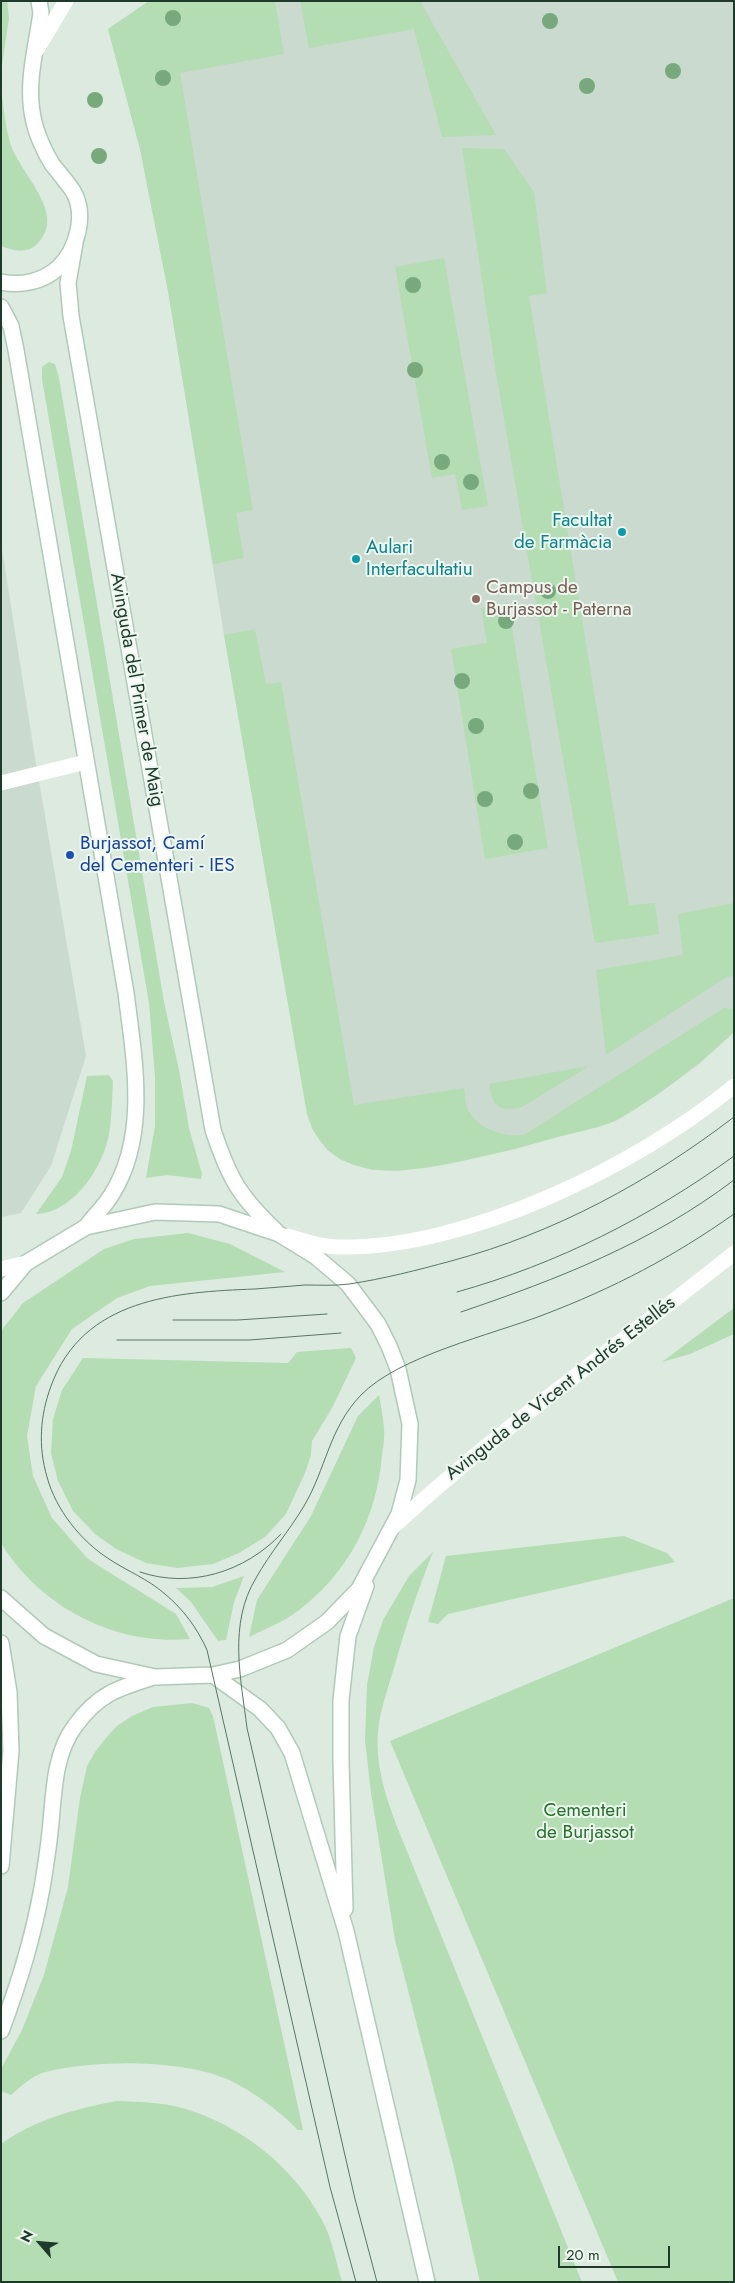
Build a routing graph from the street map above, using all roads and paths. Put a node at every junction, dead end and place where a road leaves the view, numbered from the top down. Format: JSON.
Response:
{"nodes":[{"id":1,"x":39,"y":1,"type":"edge"},
{"id":2,"x":66,"y":1,"type":"edge"},
{"id":3,"x":33,"y":57,"type":"junction"},
{"id":4,"x":75,"y":243,"type":"junction"},
{"id":5,"x":1,"y":282,"type":"edge"},
{"id":6,"x":1,"y":308,"type":"edge"},
{"id":7,"x":86,"y":762,"type":"junction"},
{"id":8,"x":1,"y":783,"type":"edge"},
{"id":9,"x":734,"y":1086,"type":"edge"},
{"id":10,"x":86,"y":1227,"type":"junction"},
{"id":11,"x":279,"y":1234,"type":"junction"},
{"id":12,"x":734,"y":1253,"type":"edge"},
{"id":13,"x":26,"y":1263,"type":"junction"},
{"id":14,"x":734,"y":1263,"type":"edge"},
{"id":15,"x":1,"y":1269,"type":"edge"},
{"id":16,"x":1,"y":1293,"type":"edge"},
{"id":17,"x":667,"y":1308,"type":"junction"},
{"id":18,"x":392,"y":1528,"type":"junction"},
{"id":19,"x":376,"y":1557,"type":"junction"},
{"id":20,"x":1,"y":1598,"type":"edge"},
{"id":21,"x":1,"y":1643,"type":"edge"},
{"id":22,"x":213,"y":1675,"type":"junction"},
{"id":23,"x":155,"y":1677,"type":"junction"},
{"id":24,"x":1,"y":1866,"type":"edge"},
{"id":25,"x":346,"y":1931,"type":"junction"},
{"id":26,"x":1,"y":2031,"type":"edge"},
{"id":27,"x":427,"y":2282,"type":"edge"}],
"edges":[{"from":1,"to":3,"type":"main road","name":"Avinguda del Primer de Maig"},
{"from":2,"to":3,"type":"main road"},
{"from":3,"to":4,"type":"main road","name":"Avinguda del Primer de Maig"},
{"from":4,"to":5,"type":"main road"},
{"from":4,"to":11,"type":"main road","name":"Avinguda del Primer de Maig"},
{"from":6,"to":7,"type":"main road"},
{"from":7,"to":8,"type":"main road"},
{"from":7,"to":10,"type":"main road"},
{"from":9,"to":11,"type":"main road"},
{"from":10,"to":11,"type":"main road"},
{"from":10,"to":13,"type":"main road"},
{"from":11,"to":18,"type":"main road"},
{"from":12,"to":17,"type":"main road","name":"Avinguda de Vicent Andrés Estellés"},
{"from":13,"to":15,"type":"main road"},
{"from":13,"to":16,"type":"main road"},
{"from":14,"to":17,"type":"main road"},
{"from":17,"to":18,"type":"main road","name":"Avinguda de Vicent Andrés Estellés"},
{"from":18,"to":19,"type":"main road"},
{"from":19,"to":22,"type":"main road"},
{"from":19,"to":25,"type":"main road"},
{"from":20,"to":23,"type":"main road"},
{"from":21,"to":24,"type":"main road"},
{"from":22,"to":23,"type":"main road"},
{"from":22,"to":25,"type":"main road"},
{"from":23,"to":26,"type":"main road"},
{"from":25,"to":27,"type":"main road"}]}
